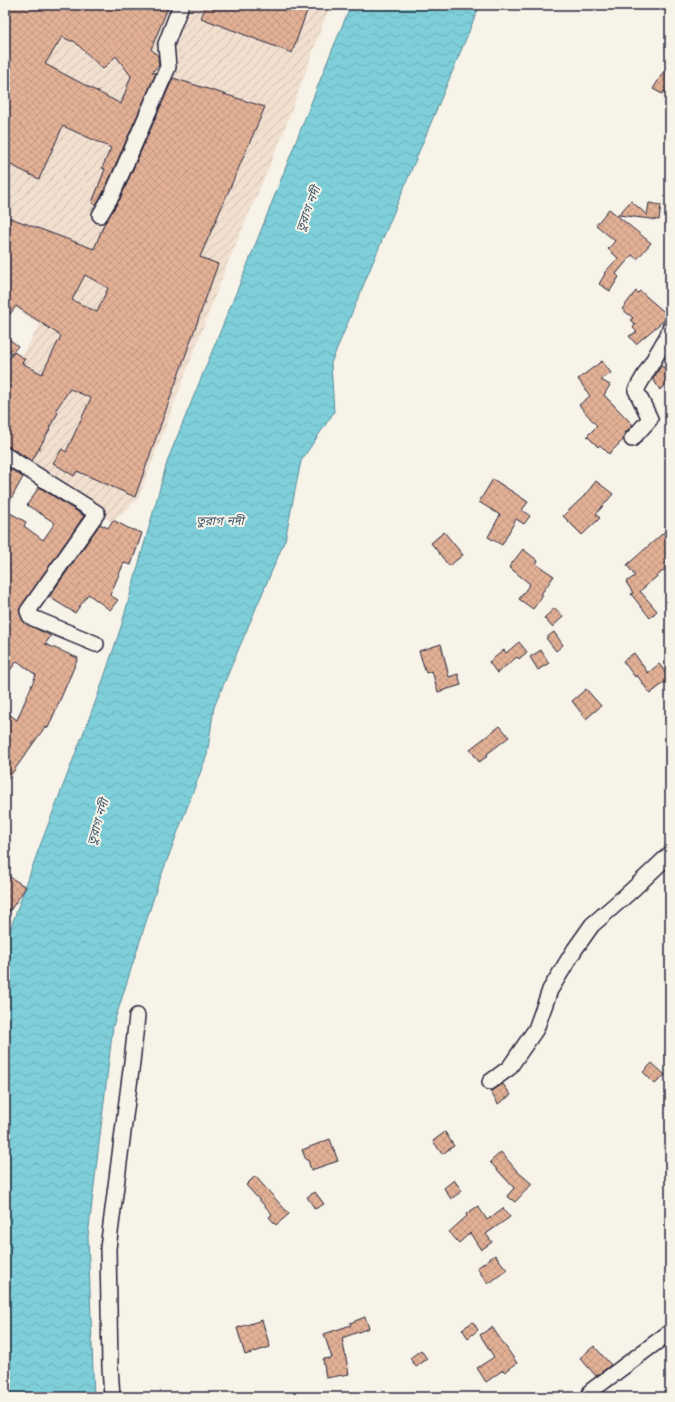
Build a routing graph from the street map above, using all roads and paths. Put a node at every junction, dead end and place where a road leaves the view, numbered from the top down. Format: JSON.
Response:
{"nodes":[{"id":1,"x":181,"y":5,"type":"edge"},
{"id":2,"x":100,"y":215,"type":"dead end"},
{"id":3,"x":670,"y":328,"type":"edge"},
{"id":4,"x":632,"y":439,"type":"dead end"},
{"id":5,"x":5,"y":455,"type":"edge"},
{"id":6,"x":96,"y":644,"type":"dead end"},
{"id":7,"x":670,"y":854,"type":"edge"},
{"id":8,"x":137,"y":1016,"type":"dead end"},
{"id":9,"x":490,"y":1082,"type":"dead end"},
{"id":10,"x":670,"y":1332,"type":"edge"},
{"id":11,"x":112,"y":1397,"type":"edge"},
{"id":12,"x":590,"y":1397,"type":"edge"}],
"edges":[{"from":1,"to":2,"type":"street"},
{"from":3,"to":4,"type":"street"},
{"from":5,"to":6,"type":"street"},
{"from":7,"to":9,"type":"street"},
{"from":8,"to":11,"type":"street"},
{"from":10,"to":12,"type":"street"}]}
